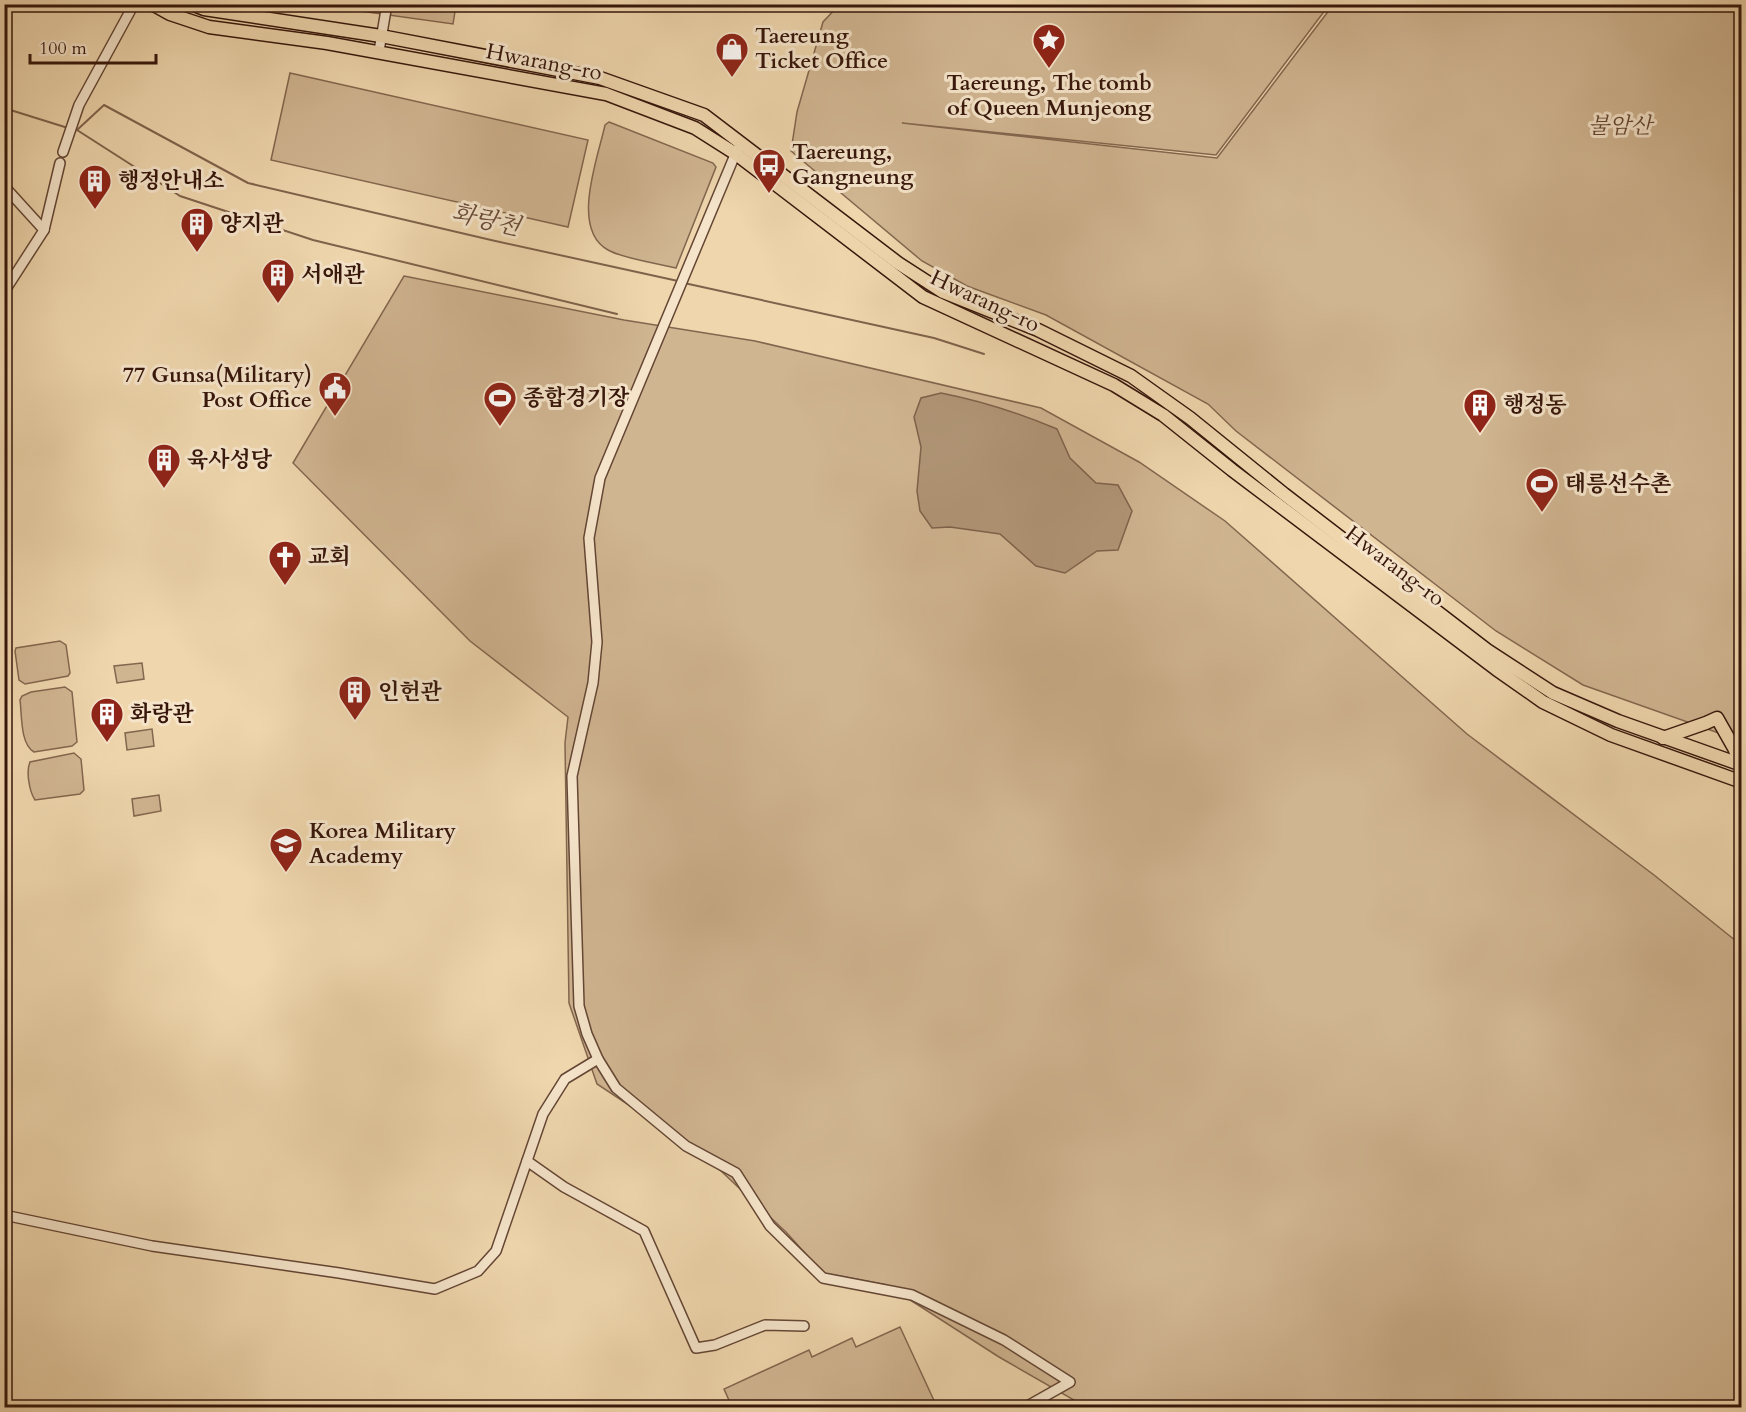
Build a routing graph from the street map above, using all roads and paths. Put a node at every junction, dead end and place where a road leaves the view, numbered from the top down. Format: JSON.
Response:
{"nodes":[{"id":1,"x":134,"y":4,"type":"edge"},
{"id":2,"x":152,"y":4,"type":"edge"},
{"id":3,"x":192,"y":4,"type":"edge"},
{"id":4,"x":387,"y":4,"type":"edge"},
{"id":5,"x":381,"y":36,"type":"junction"},
{"id":6,"x":379,"y":51,"type":"junction"},
{"id":7,"x":738,"y":148,"type":"junction"},
{"id":8,"x":63,"y":151,"type":"dead end"},
{"id":9,"x":60,"y":163,"type":"dead end"},
{"id":10,"x":4,"y":186,"type":"edge"},
{"id":11,"x":44,"y":230,"type":"junction"},
{"id":12,"x":4,"y":292,"type":"edge"},
{"id":13,"x":1611,"y":735,"type":"junction"},
{"id":14,"x":1665,"y":738,"type":"junction"},
{"id":15,"x":1741,"y":765,"type":"edge"},
{"id":16,"x":1741,"y":780,"type":"edge"},
{"id":17,"x":598,"y":1059,"type":"junction"},
{"id":18,"x":527,"y":1161,"type":"junction"},
{"id":19,"x":4,"y":1215,"type":"edge"},
{"id":20,"x":804,"y":1326,"type":"dead end"},
{"id":21,"x":1024,"y":1407,"type":"edge"}],
"edges":[{"from":1,"to":8,"type":"street"},
{"from":2,"to":6,"type":"main road","name":"Hwarang-ro"},
{"from":3,"to":5,"type":"main road","name":"Hwarang-ro"},
{"from":4,"to":5,"type":"street"},
{"from":5,"to":6,"type":"street"},
{"from":5,"to":7,"type":"main road","name":"Hwarang-ro"},
{"from":6,"to":7,"type":"main road","name":"Hwarang-ro"},
{"from":7,"to":13,"type":"main road","name":"Hwarang-ro"},
{"from":7,"to":14,"type":"main road","name":"Hwarang-ro"},
{"from":7,"to":17,"type":"street"},
{"from":9,"to":11,"type":"street"},
{"from":10,"to":11,"type":"street"},
{"from":11,"to":12,"type":"street"},
{"from":13,"to":14,"type":"main road"},
{"from":13,"to":16,"type":"main road","name":"Hwarang-ro"},
{"from":14,"to":15,"type":"main road","name":"Hwarang-ro"},
{"from":14,"to":15,"type":"main road"},
{"from":17,"to":18,"type":"street"},
{"from":17,"to":21,"type":"street"},
{"from":18,"to":19,"type":"street"},
{"from":18,"to":20,"type":"street"}]}
